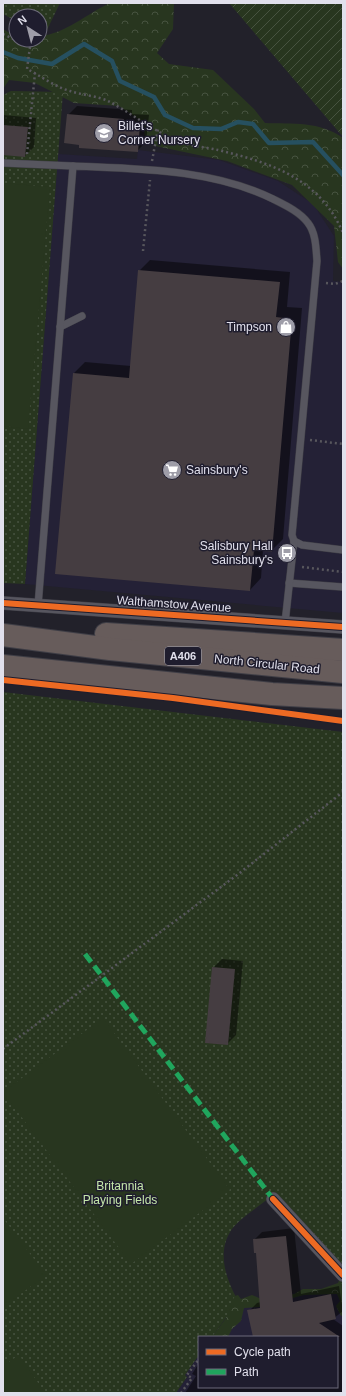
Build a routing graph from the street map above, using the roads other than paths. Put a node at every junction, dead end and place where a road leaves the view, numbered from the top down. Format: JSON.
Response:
{"nodes":[{"id":1,"x":3,"y":163,"type":"edge"},
{"id":2,"x":73,"y":166,"type":"junction"},
{"id":3,"x":82,"y":316,"type":"dead end"},
{"id":4,"x":60,"y":327,"type":"junction"},
{"id":5,"x":294,"y":541,"type":"junction"},
{"id":6,"x":343,"y":550,"type":"edge"},
{"id":7,"x":289,"y":583,"type":"junction"},
{"id":8,"x":343,"y":587,"type":"edge"},
{"id":9,"x":3,"y":603,"type":"edge"},
{"id":10,"x":38,"y":606,"type":"junction"},
{"id":11,"x":285,"y":623,"type":"junction"},
{"id":12,"x":343,"y":627,"type":"edge"},
{"id":13,"x":13,"y":636,"type":"edge"},
{"id":14,"x":343,"y":650,"type":"edge"},
{"id":15,"x":3,"y":666,"type":"edge"},
{"id":16,"x":343,"y":672,"type":"edge"},
{"id":17,"x":272,"y":694,"type":"junction"},
{"id":18,"x":343,"y":698,"type":"edge"},
{"id":19,"x":343,"y":712,"type":"edge"},
{"id":20,"x":273,"y":1199,"type":"dead end"},
{"id":21,"x":343,"y":1275,"type":"edge"}],
"edges":[{"from":1,"to":2,"type":"lane"},
{"from":2,"to":4,"type":"lane"},
{"from":2,"to":5,"type":"lane"},
{"from":3,"to":4,"type":"lane"},
{"from":4,"to":10,"type":"lane"},
{"from":5,"to":6,"type":"lane"},
{"from":5,"to":7,"type":"lane"},
{"from":7,"to":8,"type":"lane"},
{"from":7,"to":11,"type":"lane"},
{"from":9,"to":10,"type":"street","name":"Walthamstow Avenue"},
{"from":10,"to":11,"type":"street","name":"Walthamstow Avenue"},
{"from":11,"to":12,"type":"street","name":"Walthamstow Avenue"},
{"from":13,"to":14,"type":"highway","number":"A406"},
{"from":13,"to":16,"type":"highway","name":"North Circular Road","number":"A406"},
{"from":15,"to":17,"type":"highway","number":"A406"},
{"from":17,"to":18,"type":"highway","number":"A406"},
{"from":17,"to":19,"type":"highway","number":"A406"},
{"from":20,"to":21,"type":"street"}]}
